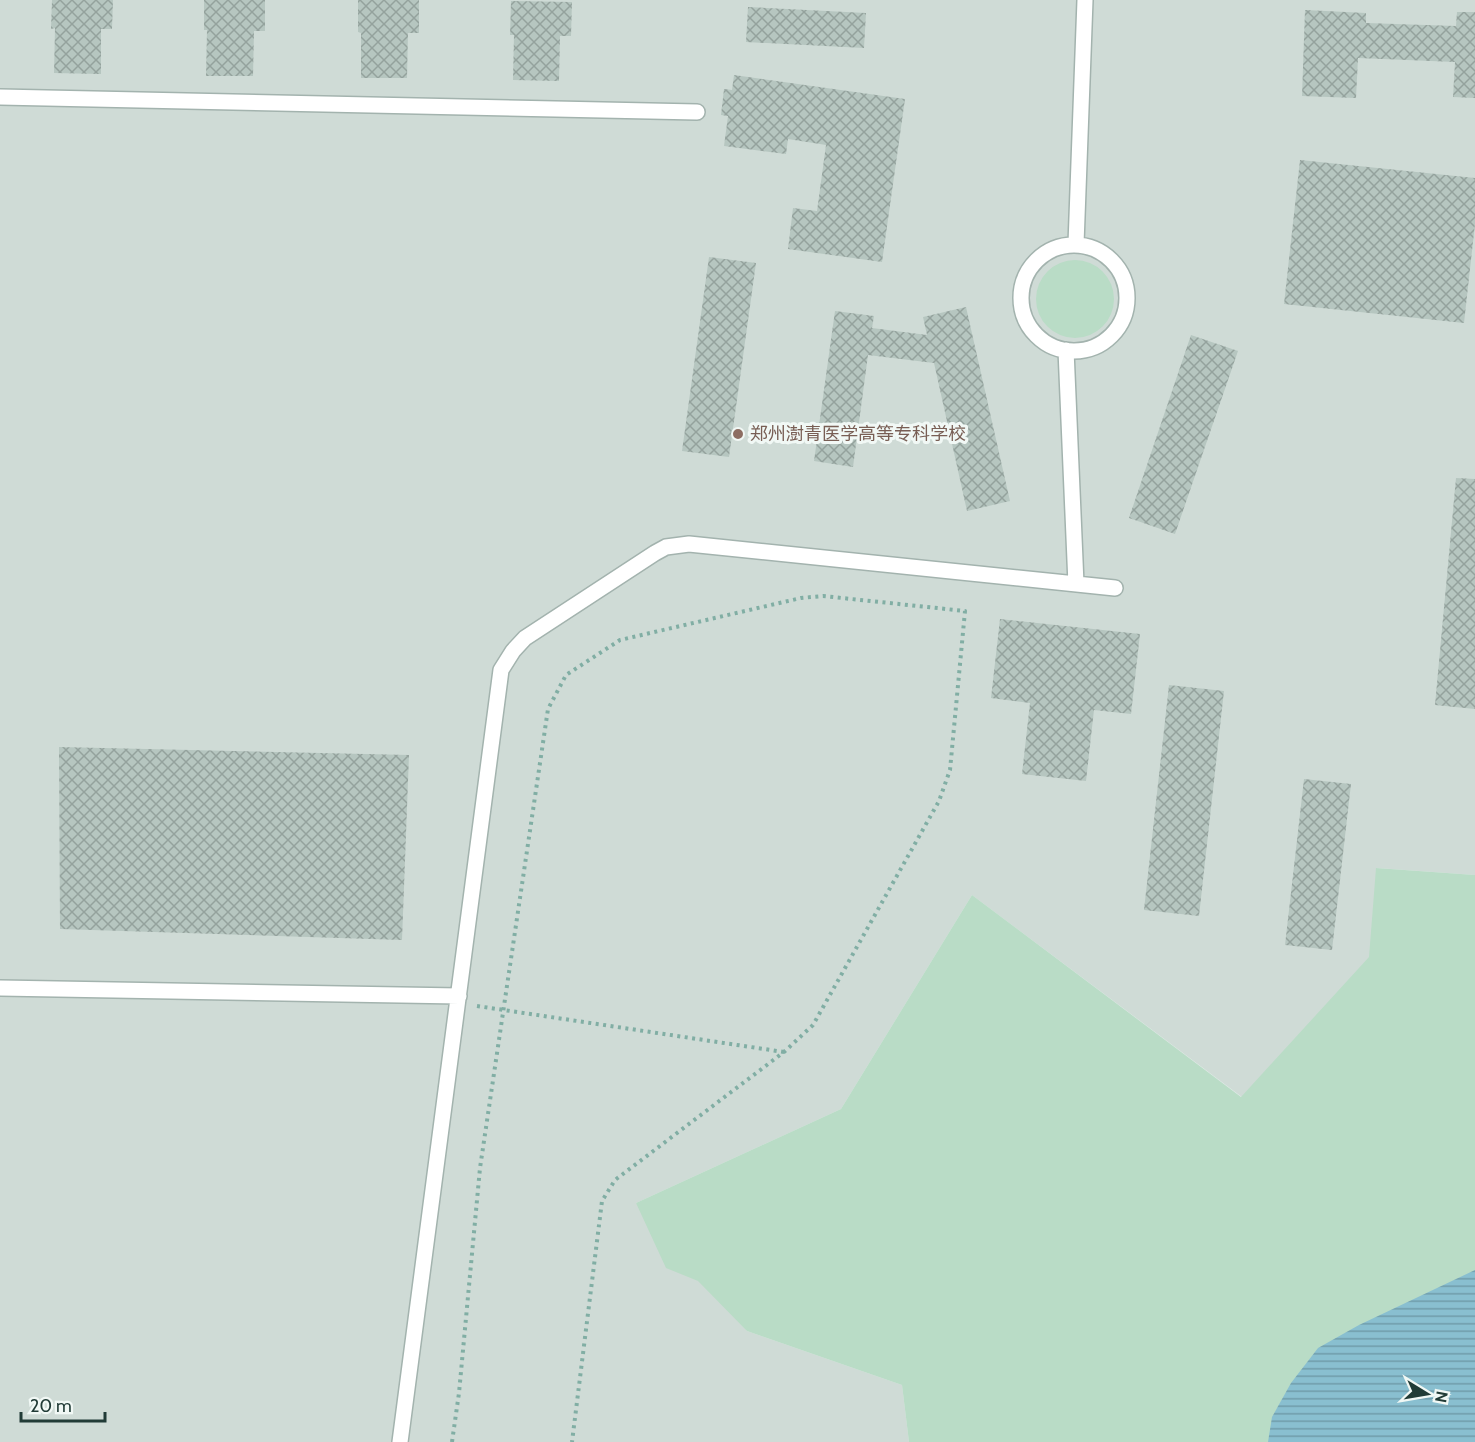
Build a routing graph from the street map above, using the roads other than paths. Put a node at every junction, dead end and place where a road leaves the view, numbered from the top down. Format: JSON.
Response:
{"nodes":[{"id":1,"x":1085,"y":0,"type":"edge"},
{"id":2,"x":0,"y":97,"type":"edge"},
{"id":3,"x":697,"y":112,"type":"dead end"},
{"id":4,"x":1076,"y":244,"type":"junction"},
{"id":5,"x":1066,"y":350,"type":"junction"},
{"id":6,"x":1076,"y":584,"type":"junction"},
{"id":7,"x":1115,"y":588,"type":"dead end"},
{"id":8,"x":0,"y":988,"type":"edge"},
{"id":9,"x":458,"y":999,"type":"junction"},
{"id":10,"x":400,"y":1442,"type":"edge"}],
"edges":[{"from":1,"to":4,"type":"lane"},
{"from":2,"to":3,"type":"lane"},
{"from":4,"to":5,"type":"lane"},
{"from":4,"to":5,"type":"lane"},
{"from":5,"to":6,"type":"lane"},
{"from":6,"to":7,"type":"lane"},
{"from":6,"to":9,"type":"lane"},
{"from":8,"to":9,"type":"lane"},
{"from":9,"to":10,"type":"lane"}]}
